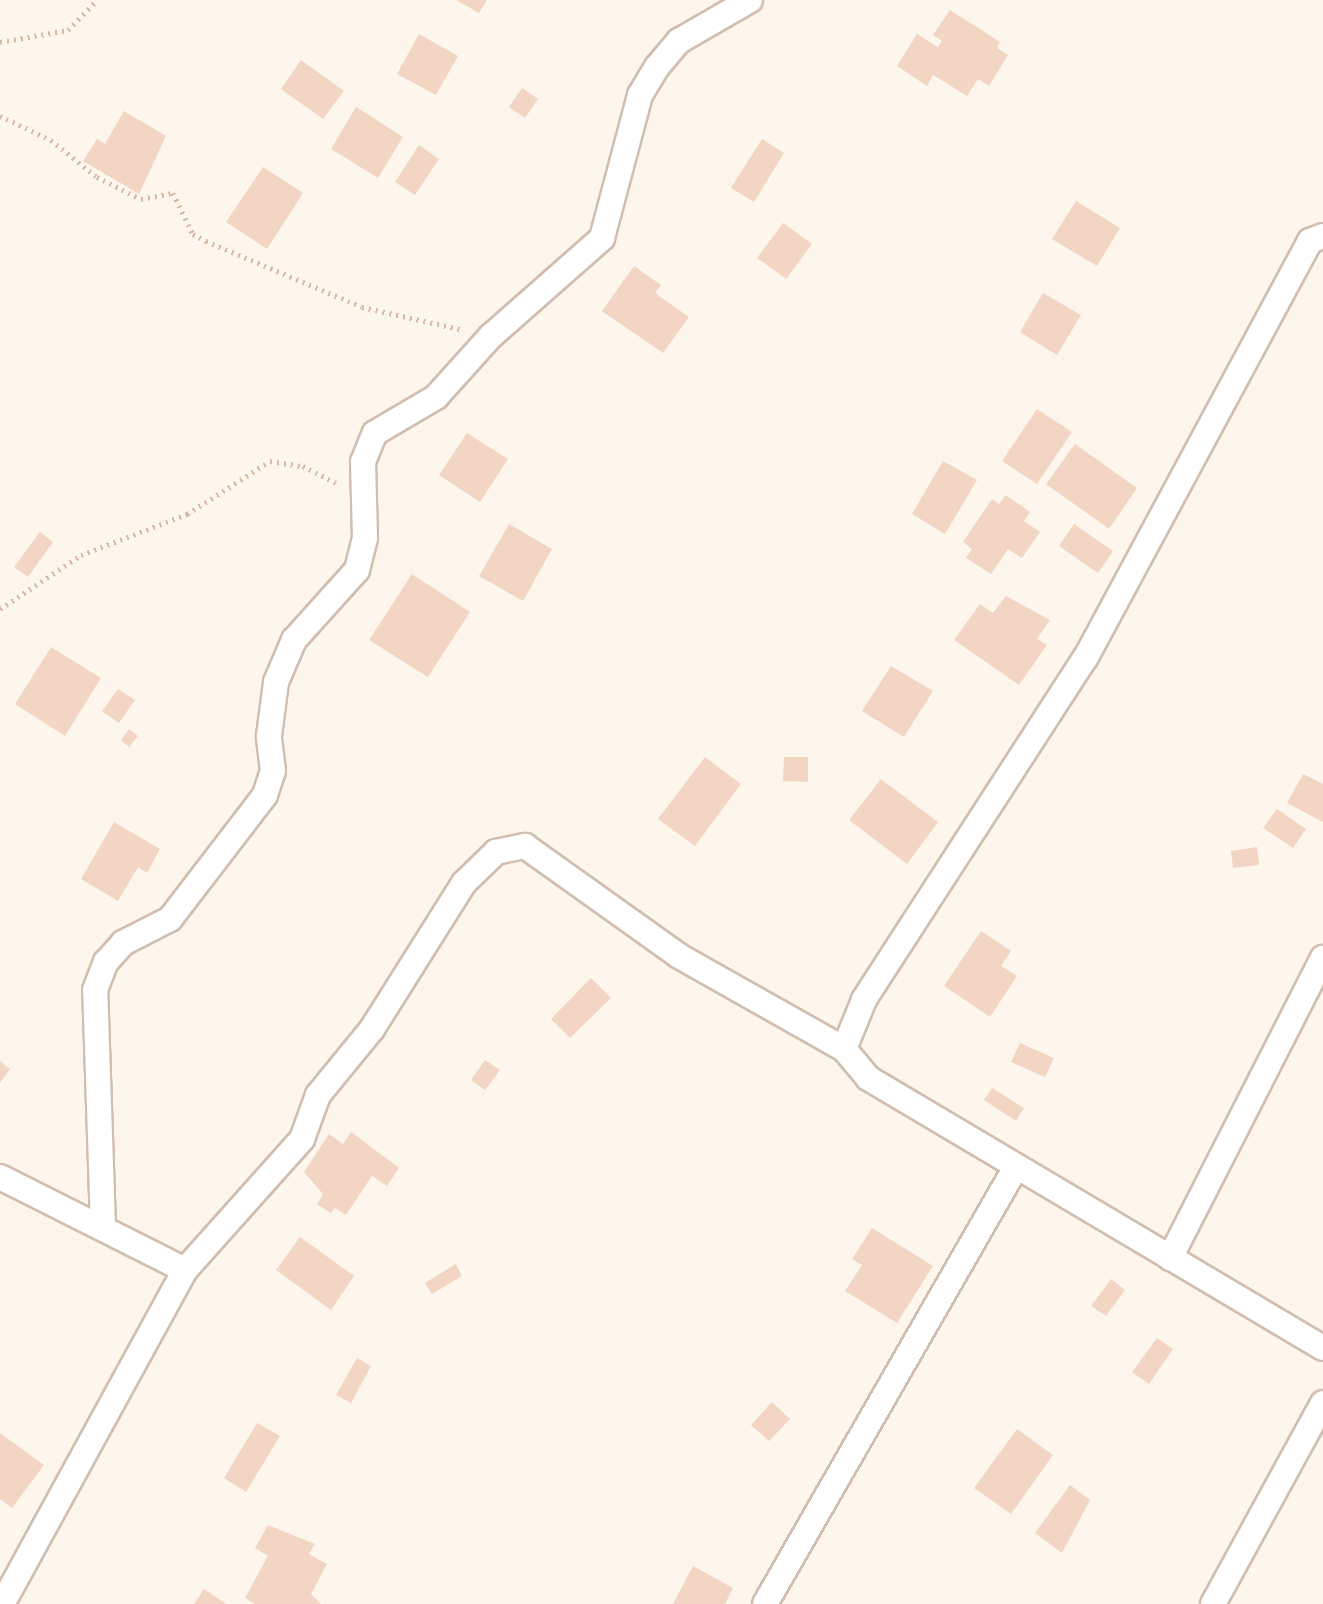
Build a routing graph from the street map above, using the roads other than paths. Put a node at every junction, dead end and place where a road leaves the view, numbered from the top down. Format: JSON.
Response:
{"nodes":[{"id":1,"x":736,"y":4,"type":"edge"},
{"id":2,"x":1323,"y":236,"type":"edge"},
{"id":3,"x":1323,"y":958,"type":"edge"},
{"id":4,"x":844,"y":1049,"type":"junction"},
{"id":5,"x":1016,"y":1167,"type":"junction"},
{"id":6,"x":0,"y":1177,"type":"edge"},
{"id":7,"x":103,"y":1226,"type":"junction"},
{"id":8,"x":1170,"y":1258,"type":"junction"},
{"id":9,"x":185,"y":1270,"type":"junction"},
{"id":10,"x":1323,"y":1348,"type":"edge"},
{"id":11,"x":1323,"y":1403,"type":"edge"},
{"id":12,"x":2,"y":1604,"type":"edge"},
{"id":13,"x":765,"y":1604,"type":"edge"},
{"id":14,"x":1213,"y":1604,"type":"edge"}],
"edges":[{"from":1,"to":7,"type":"street"},
{"from":2,"to":4,"type":"street"},
{"from":3,"to":8,"type":"street"},
{"from":4,"to":5,"type":"street"},
{"from":4,"to":9,"type":"street"},
{"from":5,"to":8,"type":"street"},
{"from":5,"to":13,"type":"street"},
{"from":6,"to":7,"type":"street"},
{"from":7,"to":9,"type":"street"},
{"from":8,"to":10,"type":"street"},
{"from":9,"to":12,"type":"street"},
{"from":11,"to":14,"type":"street"}]}
